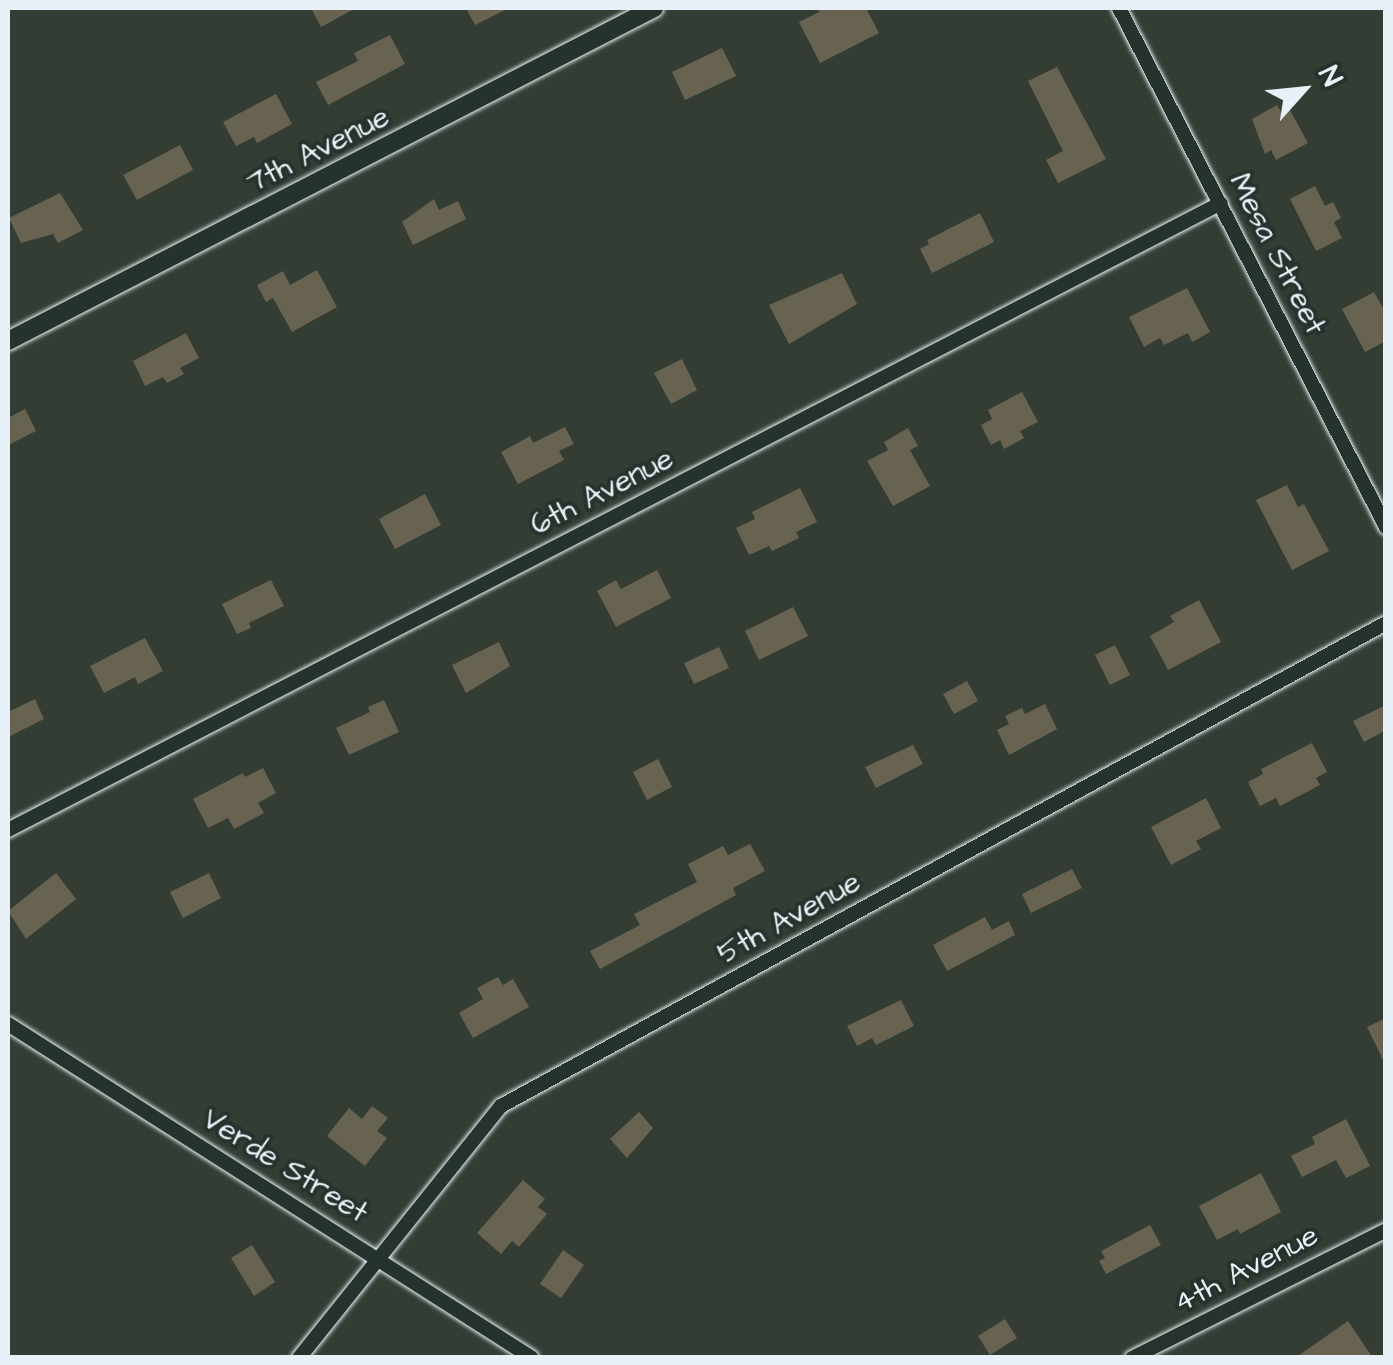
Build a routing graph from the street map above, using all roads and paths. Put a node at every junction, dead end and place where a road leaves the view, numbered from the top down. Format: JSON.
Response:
{"nodes":[{"id":1,"x":654,"y":8,"type":"edge"},
{"id":2,"x":1119,"y":8,"type":"edge"},
{"id":3,"x":1221,"y":203,"type":"junction"},
{"id":4,"x":8,"y":341,"type":"edge"},
{"id":5,"x":1386,"y":527,"type":"edge"},
{"id":6,"x":1386,"y":623,"type":"edge"},
{"id":7,"x":8,"y":830,"type":"edge"},
{"id":8,"x":8,"y":1024,"type":"edge"},
{"id":9,"x":1386,"y":1230,"type":"edge"},
{"id":10,"x":378,"y":1257,"type":"junction"},
{"id":11,"x":299,"y":1358,"type":"edge"},
{"id":12,"x":532,"y":1358,"type":"edge"},
{"id":13,"x":1132,"y":1358,"type":"edge"}],
"edges":[{"from":1,"to":4,"type":"street","name":"7th Avenue"},
{"from":2,"to":3,"type":"street","name":"Mesa Street"},
{"from":3,"to":5,"type":"street","name":"Mesa Street"},
{"from":3,"to":7,"type":"street","name":"6th Avenue"},
{"from":6,"to":10,"type":"street","name":"5th Avenue"},
{"from":8,"to":10,"type":"street","name":"Verde Street"},
{"from":9,"to":13,"type":"street","name":"4th Avenue"},
{"from":10,"to":11,"type":"street","name":"5th Avenue"},
{"from":10,"to":12,"type":"street","name":"Verde Street"}]}
